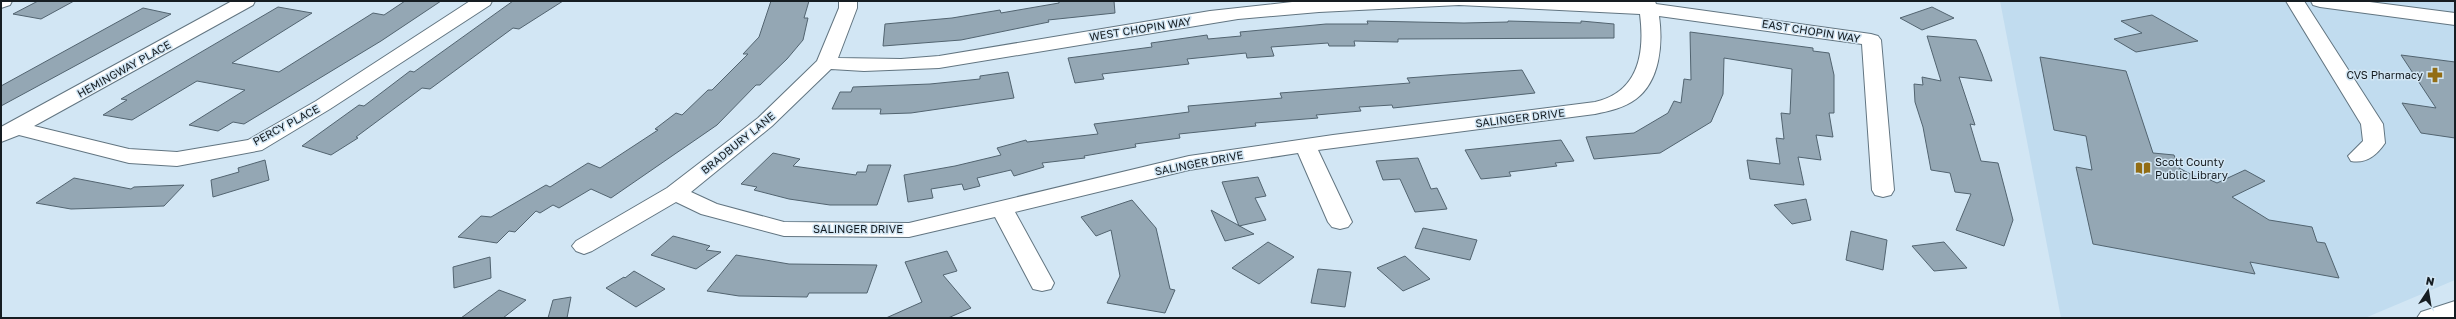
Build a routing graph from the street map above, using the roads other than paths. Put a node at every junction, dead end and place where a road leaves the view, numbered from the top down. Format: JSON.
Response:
{"nodes":[{"id":1,"x":246,"y":1,"type":"edge"},
{"id":2,"x":482,"y":1,"type":"edge"},
{"id":3,"x":848,"y":1,"type":"edge"},
{"id":4,"x":1454,"y":1,"type":"edge"},
{"id":5,"x":1464,"y":1,"type":"edge"},
{"id":6,"x":2295,"y":1,"type":"edge"},
{"id":7,"x":2320,"y":1,"type":"edge"},
{"id":8,"x":1647,"y":5,"type":"edge"},
{"id":9,"x":2455,"y":19,"type":"edge"},
{"id":10,"x":826,"y":63,"type":"junction"},
{"id":11,"x":9,"y":132,"type":"edge"},
{"id":12,"x":1305,"y":145,"type":"junction"},
{"id":13,"x":2360,"y":156,"type":"dead end"},
{"id":14,"x":1883,"y":190,"type":"dead end"},
{"id":15,"x":675,"y":193,"type":"junction"},
{"id":16,"x":1001,"y":208,"type":"junction"},
{"id":17,"x":1340,"y":222,"type":"dead end"},
{"id":18,"x":584,"y":246,"type":"dead end"},
{"id":19,"x":1042,"y":283,"type":"dead end"},
{"id":20,"x":2455,"y":310,"type":"edge"},
{"id":21,"x":2430,"y":318,"type":"edge"}],
"edges":[{"from":1,"to":11,"type":"street","name":"HEMINGWAY PLACE"},
{"from":2,"to":11,"type":"street","name":"PERCY PLACE"},
{"from":3,"to":10,"type":"street","name":"BRADBURY LANE"},
{"from":4,"to":10,"type":"street","name":"WEST CHOPIN WAY"},
{"from":5,"to":8,"type":"street"},
{"from":6,"to":13,"type":"street"},
{"from":7,"to":9,"type":"street"},
{"from":8,"to":12,"type":"street","name":"SALINGER DRIVE"},
{"from":8,"to":14,"type":"street","name":"EAST CHOPIN WAY"},
{"from":10,"to":15,"type":"street","name":"BRADBURY LANE"},
{"from":12,"to":16,"type":"street","name":"SALINGER DRIVE"},
{"from":12,"to":17,"type":"street"},
{"from":15,"to":16,"type":"street","name":"SALINGER DRIVE"},
{"from":15,"to":18,"type":"street","name":"BRADBURY LANE"},
{"from":16,"to":19,"type":"street"},
{"from":20,"to":21,"type":"street"}]}
